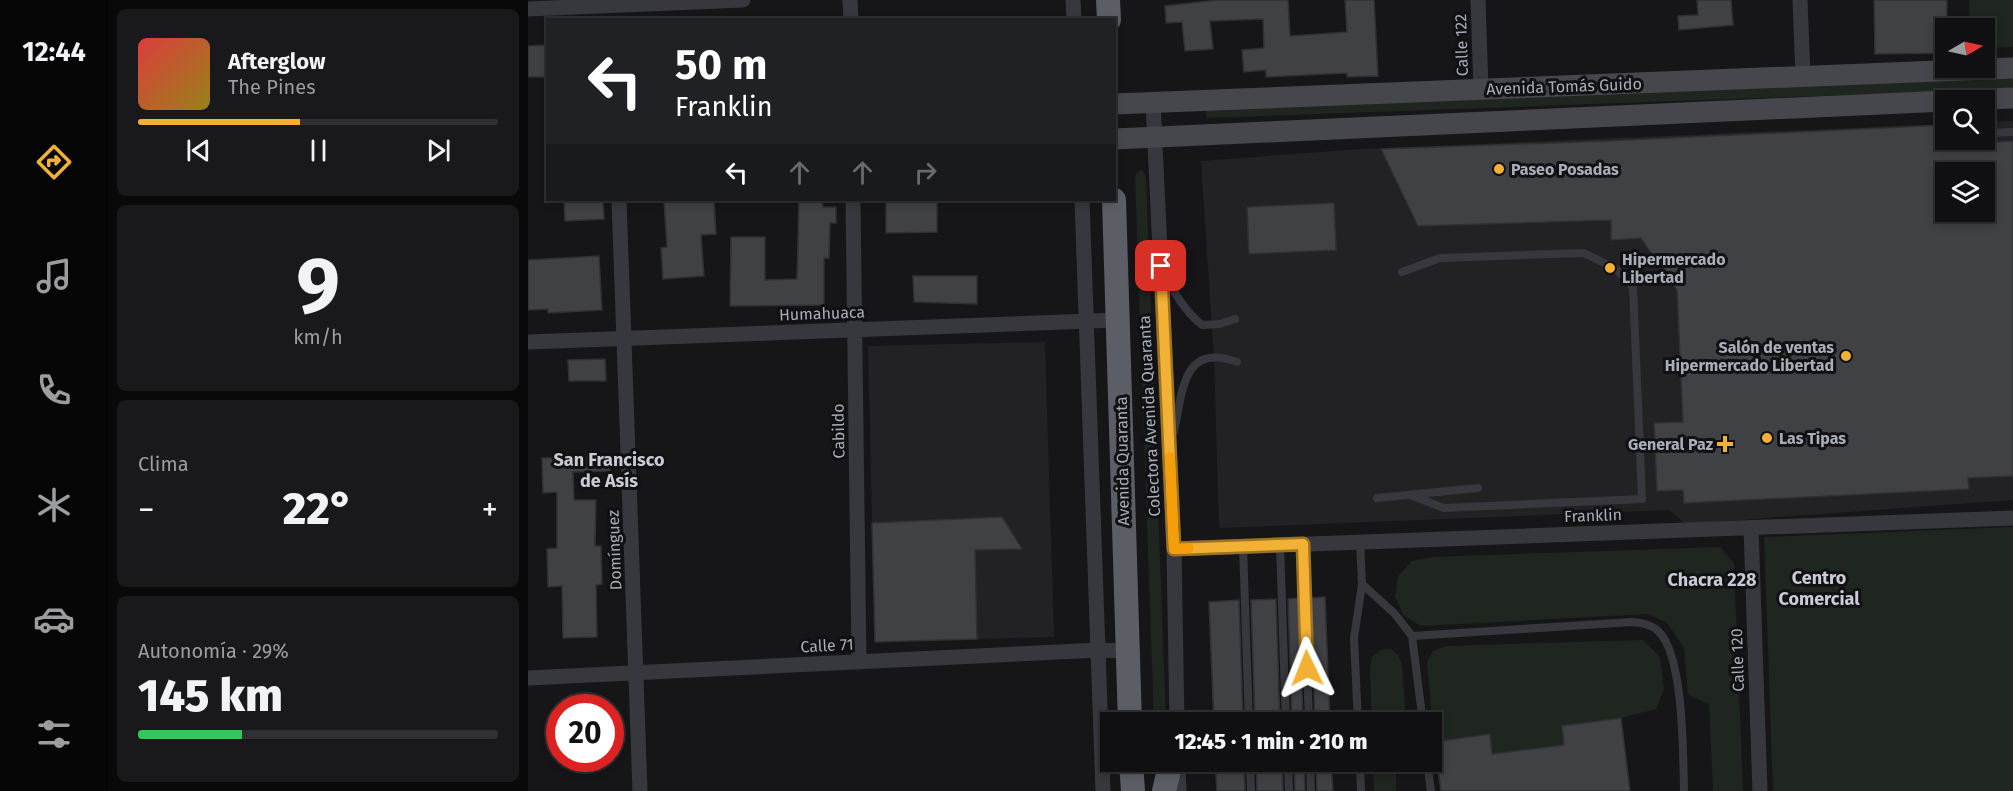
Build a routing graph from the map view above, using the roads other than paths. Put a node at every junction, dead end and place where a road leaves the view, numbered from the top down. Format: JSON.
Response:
{"nodes":[{"id":1,"x":743,"y":0,"type":"edge"},
{"id":2,"x":850,"y":0,"type":"edge"},
{"id":3,"x":1073,"y":0,"type":"edge"},
{"id":4,"x":1108,"y":0,"type":"edge"},
{"id":5,"x":1478,"y":0,"type":"edge"},
{"id":6,"x":1800,"y":0,"type":"edge"},
{"id":7,"x":592,"y":3,"type":"edge"},
{"id":8,"x":528,"y":9,"type":"edge"},
{"id":9,"x":613,"y":12,"type":"edge"},
{"id":10,"x":851,"y":18,"type":"edge"},
{"id":11,"x":1074,"y":18,"type":"edge"},
{"id":12,"x":1109,"y":18,"type":"edge"},
{"id":13,"x":2013,"y":68,"type":"edge"},
{"id":14,"x":1803,"y":76,"type":"junction"},
{"id":15,"x":1481,"y":89,"type":"junction"},
{"id":16,"x":2013,"y":98,"type":"edge"},
{"id":17,"x":1995,"y":99,"type":"edge"},
{"id":18,"x":1153,"y":102,"type":"junction"},
{"id":19,"x":1935,"y":102,"type":"edge"},
{"id":20,"x":1116,"y":104,"type":"edge"},
{"id":21,"x":2013,"y":132,"type":"edge"},
{"id":22,"x":1995,"y":133,"type":"edge"},
{"id":23,"x":1155,"y":137,"type":"junction"},
{"id":24,"x":1116,"y":139,"type":"edge"},
{"id":25,"x":619,"y":201,"type":"edge"},
{"id":26,"x":853,"y":201,"type":"edge"},
{"id":27,"x":1082,"y":201,"type":"edge"},
{"id":28,"x":1114,"y":201,"type":"edge"},
{"id":29,"x":1161,"y":266,"type":"junction"},
{"id":30,"x":1402,"y":272,"type":"dead end"},
{"id":31,"x":1235,"y":319,"type":"dead end"},
{"id":32,"x":1118,"y":320,"type":"junction"},
{"id":33,"x":1088,"y":321,"type":"junction"},
{"id":34,"x":855,"y":330,"type":"junction"},
{"id":35,"x":624,"y":339,"type":"junction"},
{"id":36,"x":528,"y":342,"type":"edge"},
{"id":37,"x":1237,"y":362,"type":"dead end"},
{"id":38,"x":1169,"y":450,"type":"junction"},
{"id":39,"x":1478,"y":488,"type":"dead end"},
{"id":40,"x":1410,"y":495,"type":"junction"},
{"id":41,"x":1377,"y":498,"type":"dead end"},
{"id":42,"x":2013,"y":518,"type":"edge"},
{"id":43,"x":1751,"y":528,"type":"junction"},
{"id":44,"x":1360,"y":542,"type":"junction"},
{"id":45,"x":1303,"y":544,"type":"junction"},
{"id":46,"x":1280,"y":545,"type":"junction"},
{"id":47,"x":1243,"y":546,"type":"junction"},
{"id":48,"x":1174,"y":549,"type":"junction"},
{"id":49,"x":1362,"y":584,"type":"junction"},
{"id":50,"x":1412,"y":636,"type":"junction"},
{"id":51,"x":1099,"y":650,"type":"junction"},
{"id":52,"x":1127,"y":651,"type":"junction"},
{"id":53,"x":860,"y":662,"type":"junction"},
{"id":54,"x":636,"y":673,"type":"junction"},
{"id":55,"x":528,"y":678,"type":"edge"},
{"id":56,"x":1130,"y":712,"type":"edge"},
{"id":57,"x":1177,"y":712,"type":"edge"},
{"id":58,"x":1249,"y":712,"type":"edge"},
{"id":59,"x":1286,"y":712,"type":"edge"},
{"id":60,"x":1309,"y":712,"type":"edge"},
{"id":61,"x":1357,"y":712,"type":"edge"},
{"id":62,"x":1422,"y":712,"type":"edge"},
{"id":63,"x":1131,"y":772,"type":"edge"},
{"id":64,"x":1169,"y":772,"type":"edge"},
{"id":65,"x":1178,"y":772,"type":"edge"},
{"id":66,"x":1250,"y":772,"type":"edge"},
{"id":67,"x":1288,"y":772,"type":"edge"},
{"id":68,"x":1310,"y":772,"type":"edge"},
{"id":69,"x":1360,"y":772,"type":"edge"},
{"id":70,"x":1428,"y":772,"type":"edge"},
{"id":71,"x":640,"y":791,"type":"edge"},
{"id":72,"x":1103,"y":791,"type":"edge"},
{"id":73,"x":1132,"y":791,"type":"edge"},
{"id":74,"x":1164,"y":791,"type":"edge"},
{"id":75,"x":1179,"y":791,"type":"edge"},
{"id":76,"x":1251,"y":791,"type":"edge"},
{"id":77,"x":1289,"y":791,"type":"edge"},
{"id":78,"x":1311,"y":791,"type":"edge"},
{"id":79,"x":1361,"y":791,"type":"edge"},
{"id":80,"x":1431,"y":791,"type":"edge"},
{"id":81,"x":1684,"y":791,"type":"edge"},
{"id":82,"x":1760,"y":791,"type":"edge"}],
"edges":[{"from":1,"to":9,"type":"street"},
{"from":2,"to":10,"type":"street"},
{"from":3,"to":11,"type":"street"},
{"from":4,"to":12,"type":"highway"},
{"from":5,"to":15,"type":"street","name":"Calle 122"},
{"from":6,"to":14,"type":"street"},
{"from":7,"to":8,"type":"street"},
{"from":7,"to":9,"type":"street"},
{"from":13,"to":14,"type":"main road","name":"Avenida Tomás Guido"},
{"from":14,"to":15,"type":"main road","name":"Avenida Tomás Guido"},
{"from":15,"to":18,"type":"main road","name":"Avenida Tomás Guido"},
{"from":16,"to":17,"type":"main road"},
{"from":18,"to":20,"type":"main road","name":"Avenida Tomás Guido"},
{"from":18,"to":23,"type":"street","name":"Colectora Avenida Quaranta"},
{"from":19,"to":23,"type":"main road","name":"Avenida Tomás Guido"},
{"from":21,"to":22,"type":"lane"},
{"from":23,"to":24,"type":"main road","name":"Avenida Tomás Guido"},
{"from":23,"to":29,"type":"street","name":"Colectora Avenida Quaranta"},
{"from":25,"to":35,"type":"street","name":"Domínguez"},
{"from":26,"to":34,"type":"street","name":"Cabildo"},
{"from":27,"to":33,"type":"street"},
{"from":28,"to":32,"type":"highway","name":"Avenida Quaranta"},
{"from":29,"to":31,"type":"lane"},
{"from":29,"to":38,"type":"street","name":"Colectora Avenida Quaranta"},
{"from":30,"to":40,"type":"lane"},
{"from":32,"to":33,"type":"street","name":"Humahuaca"},
{"from":32,"to":52,"type":"highway","name":"Avenida Quaranta"},
{"from":33,"to":34,"type":"street","name":"Humahuaca"},
{"from":33,"to":51,"type":"street"},
{"from":34,"to":35,"type":"street","name":"Humahuaca"},
{"from":34,"to":53,"type":"street","name":"Cabildo"},
{"from":35,"to":36,"type":"street","name":"Humahuaca"},
{"from":35,"to":54,"type":"street","name":"Domínguez"},
{"from":37,"to":38,"type":"lane"},
{"from":38,"to":48,"type":"street","name":"Colectora Avenida Quaranta"},
{"from":39,"to":40,"type":"lane"},
{"from":40,"to":41,"type":"lane"},
{"from":42,"to":43,"type":"street","name":"Franklin"},
{"from":43,"to":44,"type":"street","name":"Franklin"},
{"from":43,"to":82,"type":"street","name":"Calle 120"},
{"from":44,"to":45,"type":"street","name":"Franklin"},
{"from":44,"to":49,"type":"lane"},
{"from":45,"to":46,"type":"street","name":"Franklin"},
{"from":45,"to":60,"type":"lane"},
{"from":46,"to":47,"type":"street","name":"Franklin"},
{"from":46,"to":59,"type":"lane"},
{"from":47,"to":48,"type":"street","name":"Franklin"},
{"from":47,"to":58,"type":"lane"},
{"from":48,"to":57,"type":"street","name":"Colectora Avenida Quaranta"},
{"from":49,"to":50,"type":"lane"},
{"from":49,"to":61,"type":"lane"},
{"from":50,"to":62,"type":"lane"},
{"from":50,"to":81,"type":"lane"},
{"from":51,"to":52,"type":"street","name":"Calle 71"},
{"from":51,"to":53,"type":"street","name":"Calle 71"},
{"from":51,"to":72,"type":"street"},
{"from":52,"to":56,"type":"highway","name":"Avenida Quaranta"},
{"from":53,"to":54,"type":"street","name":"Calle 71"},
{"from":54,"to":55,"type":"street","name":"Calle 71"},
{"from":54,"to":71,"type":"street","name":"Domínguez"},
{"from":63,"to":73,"type":"highway"},
{"from":64,"to":74,"type":"highway"},
{"from":65,"to":75,"type":"street"},
{"from":66,"to":76,"type":"lane"},
{"from":67,"to":77,"type":"lane"},
{"from":68,"to":78,"type":"lane"},
{"from":69,"to":79,"type":"lane"},
{"from":70,"to":80,"type":"lane"}]}
